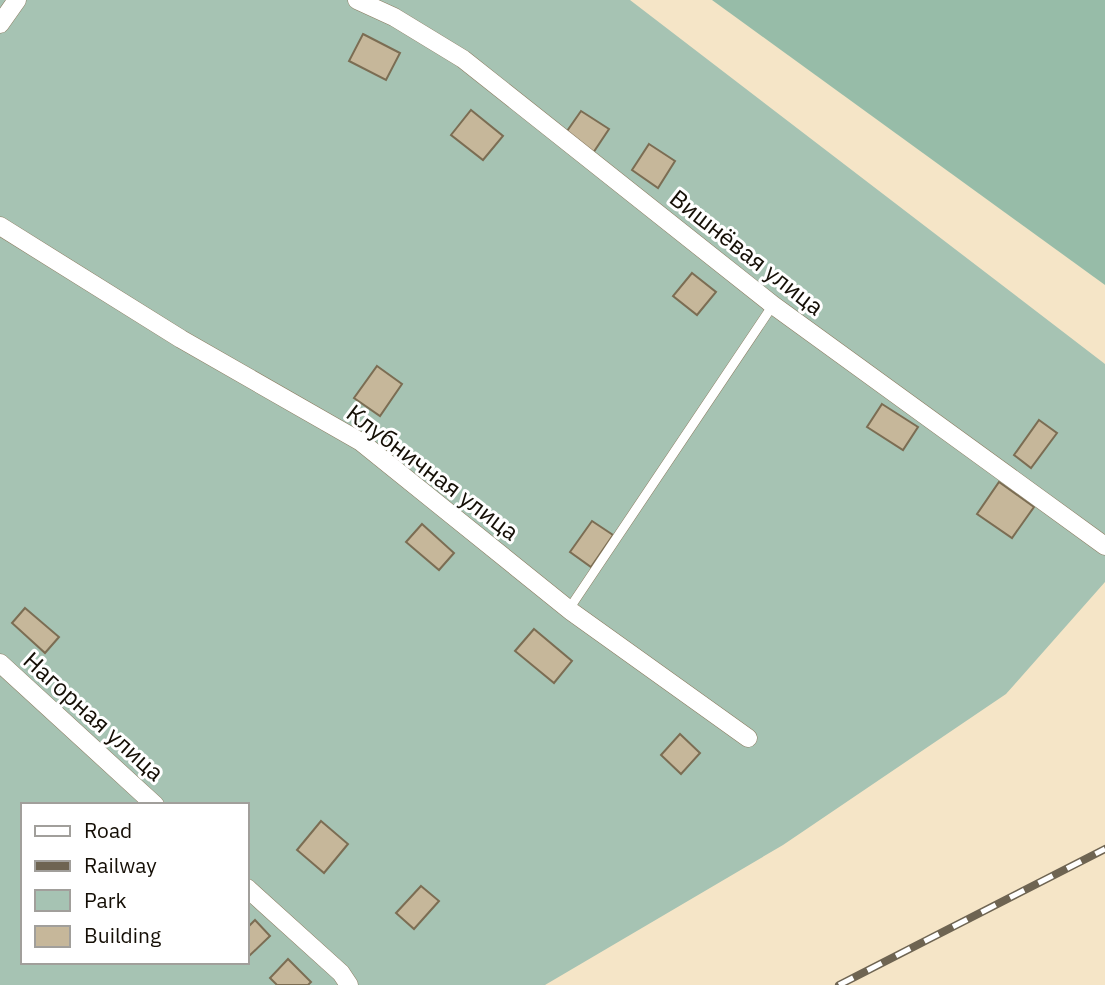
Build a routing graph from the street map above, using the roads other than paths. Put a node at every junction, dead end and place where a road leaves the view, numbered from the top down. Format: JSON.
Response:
{"nodes":[{"id":1,"x":17,"y":0,"type":"edge"},
{"id":2,"x":357,"y":0,"type":"edge"},
{"id":3,"x":0,"y":24,"type":"edge"},
{"id":4,"x":0,"y":226,"type":"edge"},
{"id":5,"x":773,"y":305,"type":"junction"},
{"id":6,"x":1105,"y":546,"type":"edge"},
{"id":7,"x":569,"y":609,"type":"junction"},
{"id":8,"x":0,"y":663,"type":"edge"},
{"id":9,"x":748,"y":738,"type":"dead end"},
{"id":10,"x":153,"y":803,"type":"edge"},
{"id":11,"x":248,"y":889,"type":"edge"},
{"id":12,"x":349,"y":985,"type":"edge"}],
"edges":[{"from":1,"to":3,"type":"street"},
{"from":2,"to":5,"type":"street","name":"Вишнёвая улица"},
{"from":4,"to":7,"type":"street","name":"Клубничная улица"},
{"from":5,"to":6,"type":"street","name":"Вишнёвая улица"},
{"from":5,"to":7,"type":"lane"},
{"from":7,"to":9,"type":"street","name":"Клубничная улица"},
{"from":8,"to":10,"type":"street","name":"Нагорная улица"},
{"from":11,"to":12,"type":"street"}]}
